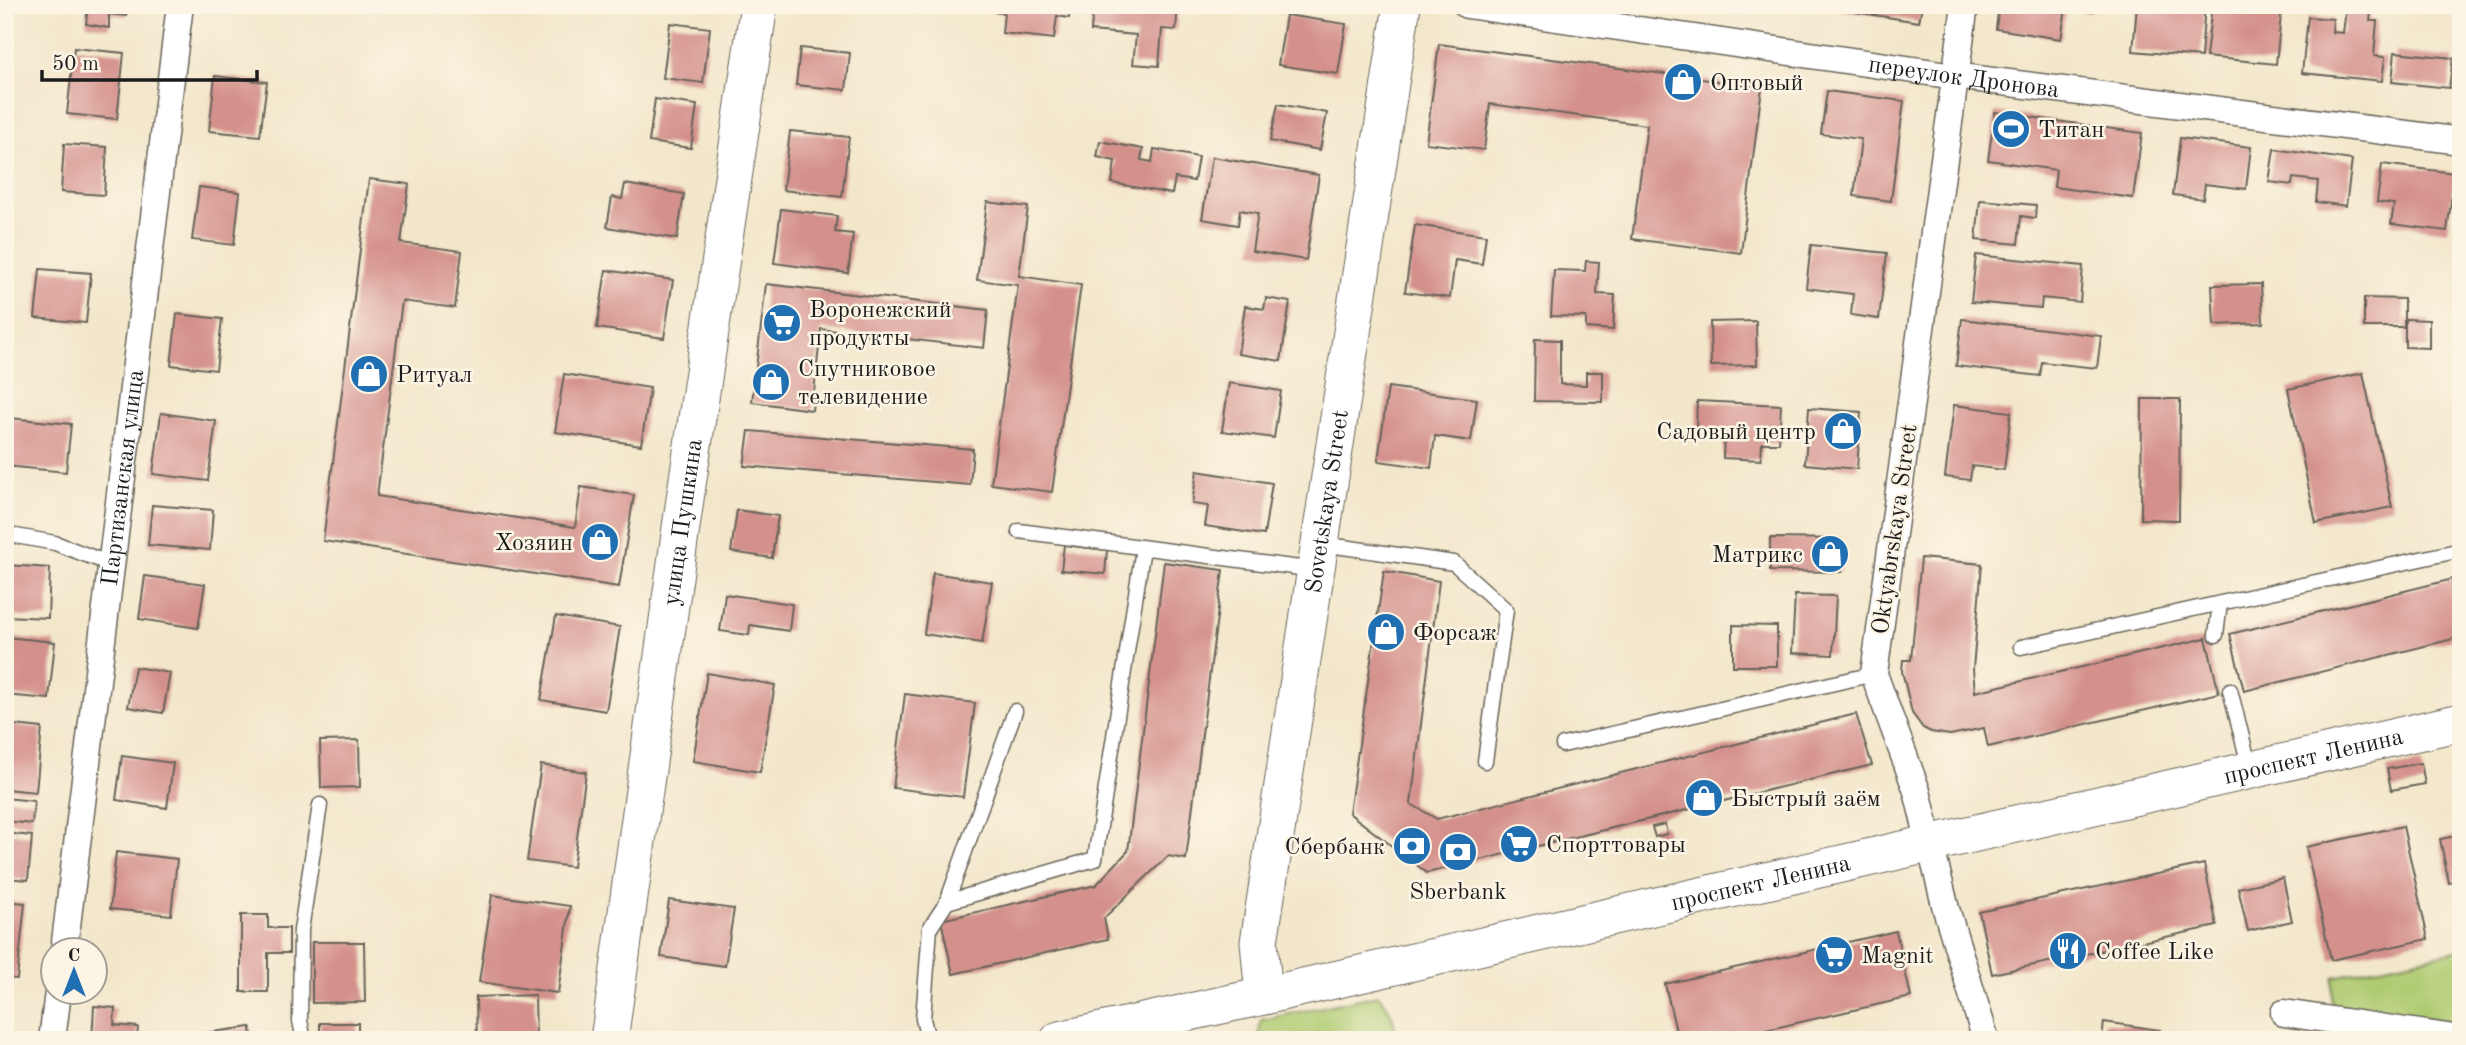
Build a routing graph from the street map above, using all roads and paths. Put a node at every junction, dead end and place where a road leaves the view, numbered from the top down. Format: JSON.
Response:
{"nodes":[{"id":1,"x":180,"y":5,"type":"edge"},
{"id":2,"x":759,"y":5,"type":"edge"},
{"id":3,"x":1402,"y":5,"type":"edge"},
{"id":4,"x":1468,"y":5,"type":"edge"},
{"id":5,"x":1965,"y":5,"type":"edge"},
{"id":6,"x":1955,"y":76,"type":"junction"},
{"id":7,"x":2461,"y":141,"type":"edge"},
{"id":8,"x":1019,"y":531,"type":"dead end"},
{"id":9,"x":5,"y":534,"type":"edge"},
{"id":10,"x":1143,"y":548,"type":"junction"},
{"id":11,"x":2461,"y":550,"type":"edge"},
{"id":12,"x":1316,"y":557,"type":"junction"},
{"id":13,"x":113,"y":565,"type":"junction"},
{"id":14,"x":2220,"y":603,"type":"junction"},
{"id":15,"x":2216,"y":635,"type":"dead end"},
{"id":16,"x":2021,"y":647,"type":"dead end"},
{"id":17,"x":1874,"y":674,"type":"junction"},
{"id":18,"x":2230,"y":690,"type":"dead end"},
{"id":19,"x":1015,"y":710,"type":"dead end"},
{"id":20,"x":2461,"y":722,"type":"edge"},
{"id":21,"x":1563,"y":745,"type":"dead end"},
{"id":22,"x":1485,"y":761,"type":"dead end"},
{"id":23,"x":2251,"y":771,"type":"junction"},
{"id":24,"x":320,"y":805,"type":"dead end"},
{"id":25,"x":1930,"y":842,"type":"junction"},
{"id":26,"x":947,"y":902,"type":"junction"},
{"id":27,"x":66,"y":936,"type":"edge"},
{"id":28,"x":1264,"y":996,"type":"junction"},
{"id":29,"x":56,"y":1006,"type":"edge"},
{"id":30,"x":2284,"y":1013,"type":"dead end"},
{"id":31,"x":52,"y":1040,"type":"edge"},
{"id":32,"x":304,"y":1040,"type":"edge"},
{"id":33,"x":609,"y":1040,"type":"edge"},
{"id":34,"x":928,"y":1040,"type":"edge"},
{"id":35,"x":1059,"y":1040,"type":"edge"},
{"id":36,"x":1986,"y":1040,"type":"edge"},
{"id":37,"x":2461,"y":1040,"type":"edge"}],
"edges":[{"from":1,"to":13,"type":"street","name":"Партизанская улица"},
{"from":2,"to":33,"type":"main road","name":"улица Пушкина"},
{"from":3,"to":12,"type":"main road","name":"Sovetskaya Street"},
{"from":4,"to":6,"type":"street","name":"переулок Дронова"},
{"from":5,"to":6,"type":"street","name":"Oktyabrskaya Street"},
{"from":6,"to":7,"type":"street","name":"переулок Дронова"},
{"from":6,"to":17,"type":"street","name":"Oktyabrskaya Street"},
{"from":8,"to":10,"type":"lane"},
{"from":9,"to":13,"type":"lane"},
{"from":10,"to":12,"type":"lane"},
{"from":10,"to":26,"type":"lane"},
{"from":11,"to":14,"type":"lane"},
{"from":12,"to":22,"type":"lane"},
{"from":12,"to":28,"type":"main road","name":"Sovetskaya Street"},
{"from":13,"to":27,"type":"street","name":"Партизанская улица"},
{"from":14,"to":15,"type":"lane"},
{"from":14,"to":16,"type":"lane"},
{"from":17,"to":21,"type":"lane"},
{"from":17,"to":25,"type":"street","name":"Oktyabrskaya Street"},
{"from":18,"to":23,"type":"lane"},
{"from":19,"to":26,"type":"lane"},
{"from":20,"to":23,"type":"main road","name":"проспект Ленина"},
{"from":23,"to":25,"type":"main road","name":"проспект Ленина"},
{"from":24,"to":32,"type":"lane"},
{"from":25,"to":28,"type":"main road","name":"проспект Ленина"},
{"from":25,"to":36,"type":"street","name":"Oktyabrskaya Street"},
{"from":26,"to":34,"type":"lane"},
{"from":28,"to":35,"type":"main road","name":"проспект Ленина"},
{"from":29,"to":31,"type":"street"},
{"from":30,"to":37,"type":"street"}]}
